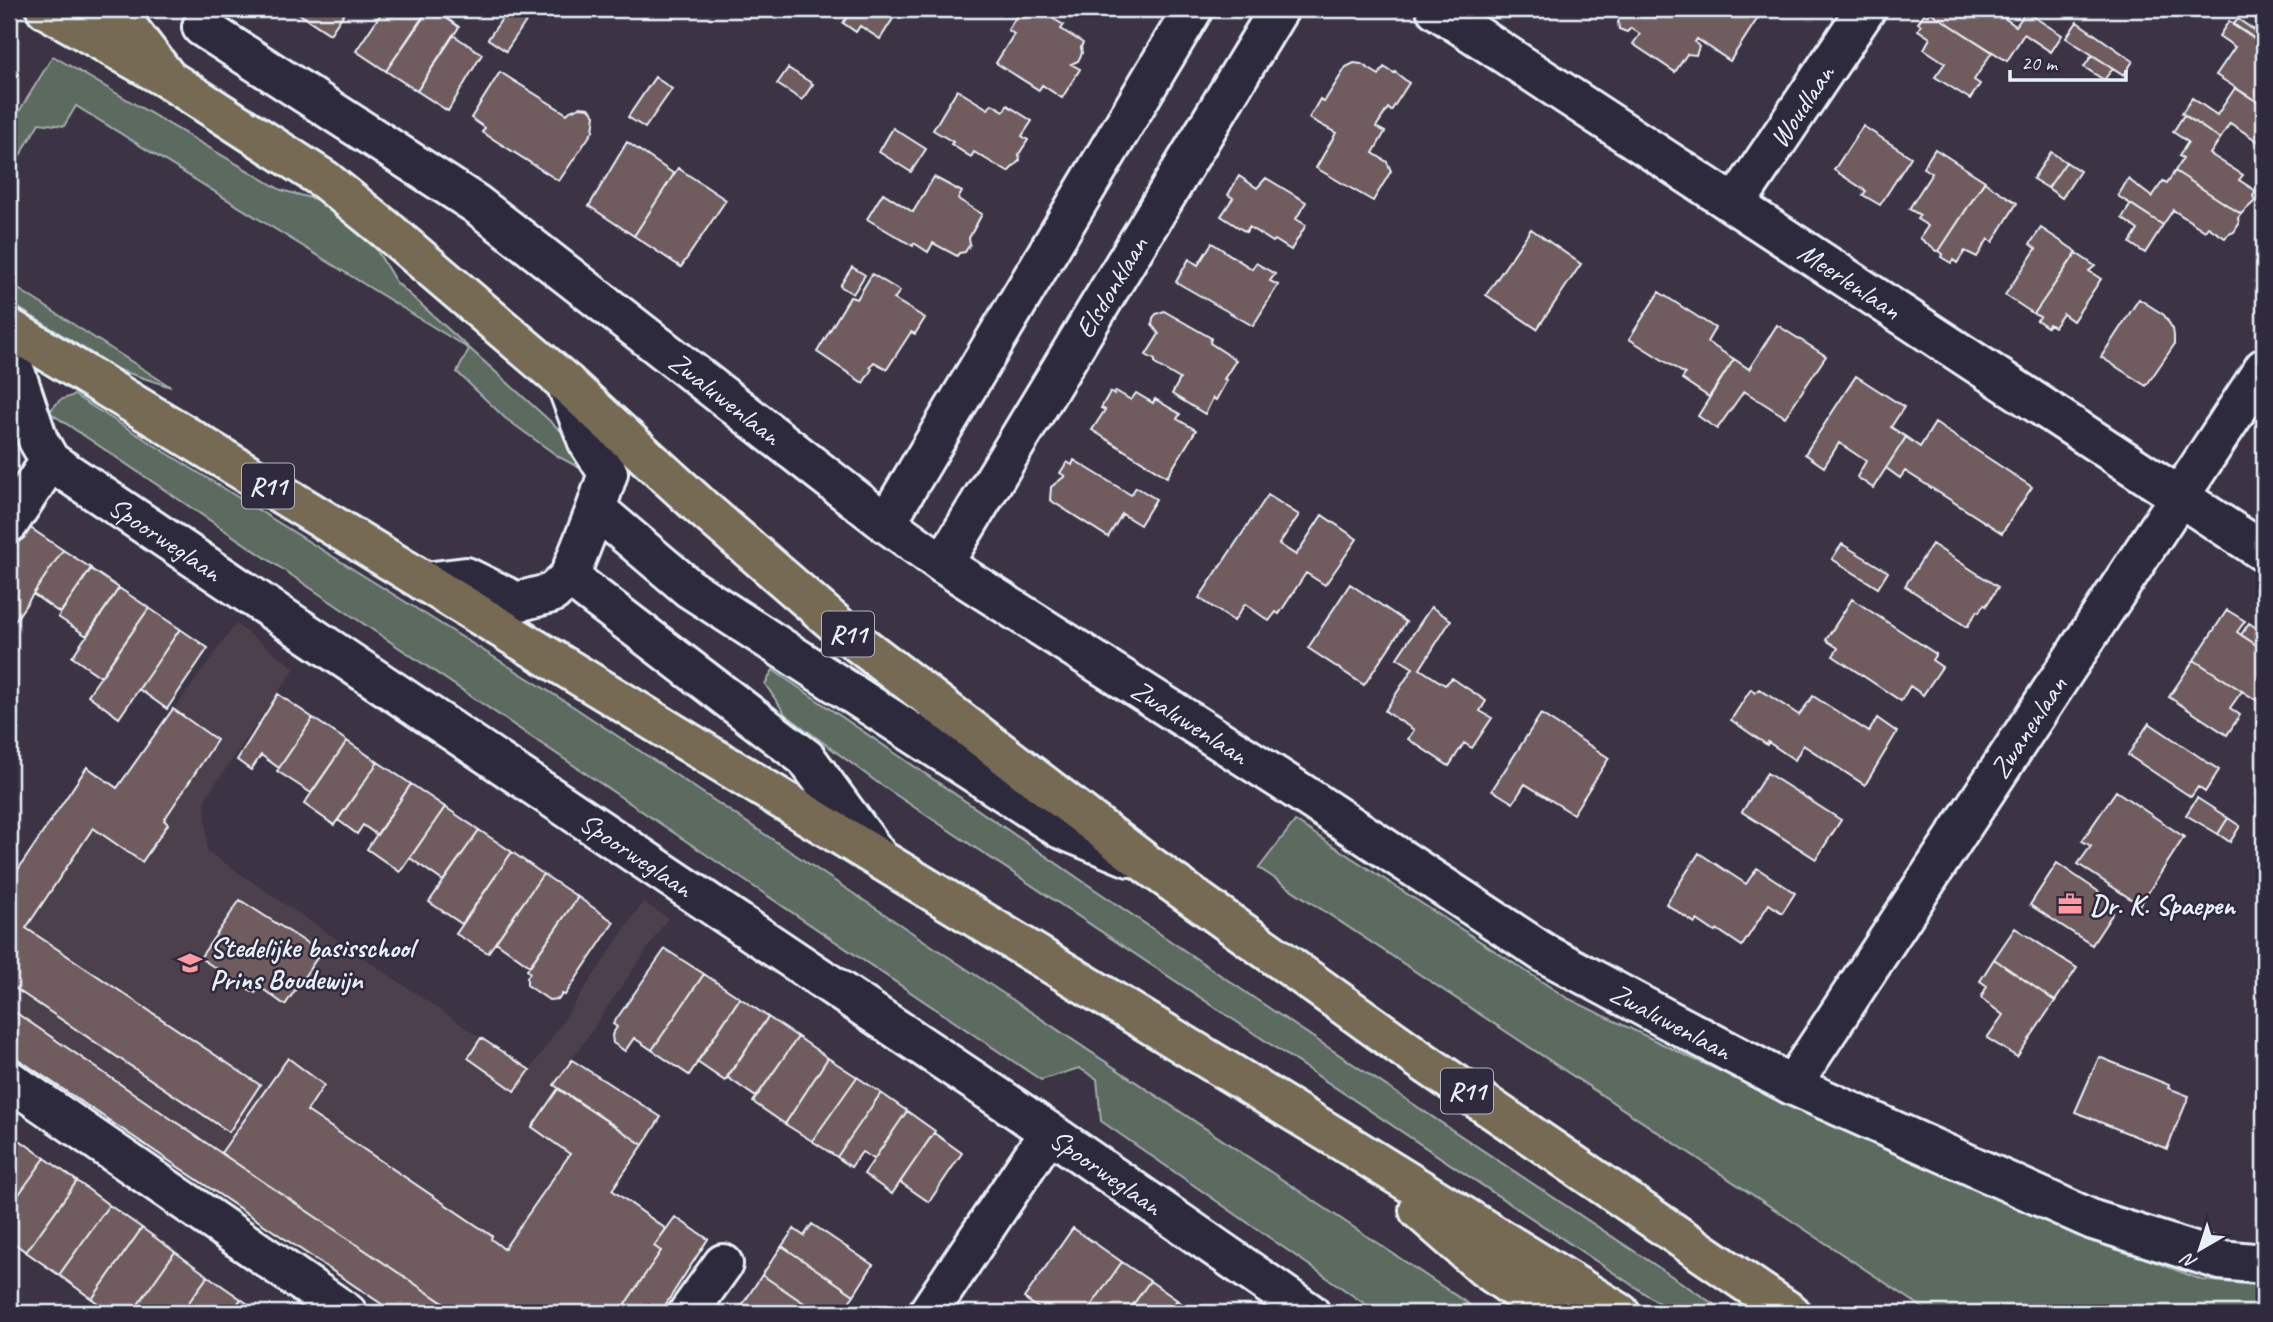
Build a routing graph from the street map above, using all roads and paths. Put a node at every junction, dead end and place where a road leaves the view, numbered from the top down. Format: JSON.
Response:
{"nodes":[{"id":1,"x":46,"y":9,"type":"edge"},
{"id":2,"x":114,"y":9,"type":"edge"},
{"id":3,"x":1193,"y":9,"type":"edge"},
{"id":4,"x":1279,"y":9,"type":"edge"},
{"id":5,"x":1436,"y":9,"type":"edge"},
{"id":6,"x":1866,"y":9,"type":"edge"},
{"id":7,"x":202,"y":27,"type":"dead end"},
{"id":8,"x":168,"y":79,"type":"junction"},
{"id":9,"x":1736,"y":203,"type":"junction"},
{"id":10,"x":9,"y":328,"type":"edge"},
{"id":11,"x":9,"y":362,"type":"edge"},
{"id":12,"x":2264,"y":368,"type":"edge"},
{"id":13,"x":566,"y":383,"type":"junction"},
{"id":14,"x":50,"y":461,"type":"junction"},
{"id":15,"x":2180,"y":497,"type":"junction"},
{"id":16,"x":596,"y":509,"type":"junction"},
{"id":17,"x":9,"y":523,"type":"edge"},
{"id":18,"x":886,"y":523,"type":"junction"},
{"id":19,"x":2264,"y":552,"type":"edge"},
{"id":20,"x":943,"y":564,"type":"junction"},
{"id":21,"x":569,"y":576,"type":"junction"},
{"id":22,"x":425,"y":582,"type":"junction"},
{"id":23,"x":878,"y":858,"type":"junction"},
{"id":24,"x":1147,"y":864,"type":"junction"},
{"id":25,"x":1792,"y":1085,"type":"junction"},
{"id":26,"x":14,"y":1096,"type":"edge"},
{"id":27,"x":1049,"y":1132,"type":"junction"},
{"id":28,"x":1342,"y":1141,"type":"junction"},
{"id":29,"x":723,"y":1264,"type":"dead end"},
{"id":30,"x":2264,"y":1264,"type":"edge"},
{"id":31,"x":325,"y":1307,"type":"edge"},
{"id":32,"x":688,"y":1313,"type":"edge"},
{"id":33,"x":928,"y":1313,"type":"edge"},
{"id":34,"x":1310,"y":1313,"type":"edge"},
{"id":35,"x":1549,"y":1313,"type":"edge"},
{"id":36,"x":1620,"y":1313,"type":"edge"},
{"id":37,"x":1791,"y":1313,"type":"edge"}],
"edges":[{"from":1,"to":8,"type":"main road","number":"R11"},
{"from":2,"to":8,"type":"main road"},
{"from":3,"to":18,"type":"street"},
{"from":4,"to":20,"type":"street","name":"Elsdonklaan"},
{"from":5,"to":9,"type":"street","name":"Meerlenlaan"},
{"from":6,"to":9,"type":"street","name":"Woudlaan"},
{"from":7,"to":18,"type":"street","name":"Zwaluwenlaan"},
{"from":8,"to":13,"type":"main road","number":"R11"},
{"from":9,"to":15,"type":"street","name":"Meerlenlaan"},
{"from":10,"to":22,"type":"main road","number":"R11"},
{"from":11,"to":14,"type":"street","name":"Spoorweglaan"},
{"from":12,"to":15,"type":"street","name":"Zwanenlaan"},
{"from":13,"to":16,"type":"street"},
{"from":13,"to":24,"type":"main road","number":"R11"},
{"from":14,"to":17,"type":"street"},
{"from":14,"to":27,"type":"street","name":"Spoorweglaan"},
{"from":15,"to":19,"type":"street","name":"Meerlenlaan"},
{"from":15,"to":25,"type":"street","name":"Zwanenlaan"},
{"from":16,"to":21,"type":"street"},
{"from":16,"to":24,"type":"street"},
{"from":18,"to":20,"type":"street","name":"Zwaluwenlaan"},
{"from":20,"to":25,"type":"street","name":"Zwaluwenlaan"},
{"from":21,"to":22,"type":"street"},
{"from":21,"to":23,"type":"street"},
{"from":22,"to":23,"type":"main road","number":"R11"},
{"from":23,"to":28,"type":"main road","number":"R11"},
{"from":24,"to":37,"type":"main road","number":"R11"},
{"from":25,"to":30,"type":"street","name":"Zwaluwenlaan"},
{"from":26,"to":31,"type":"street"},
{"from":27,"to":33,"type":"street"},
{"from":27,"to":34,"type":"street","name":"Spoorweglaan"},
{"from":28,"to":35,"type":"main road"},
{"from":28,"to":36,"type":"main road","number":"R11"},
{"from":29,"to":32,"type":"street"}]}
